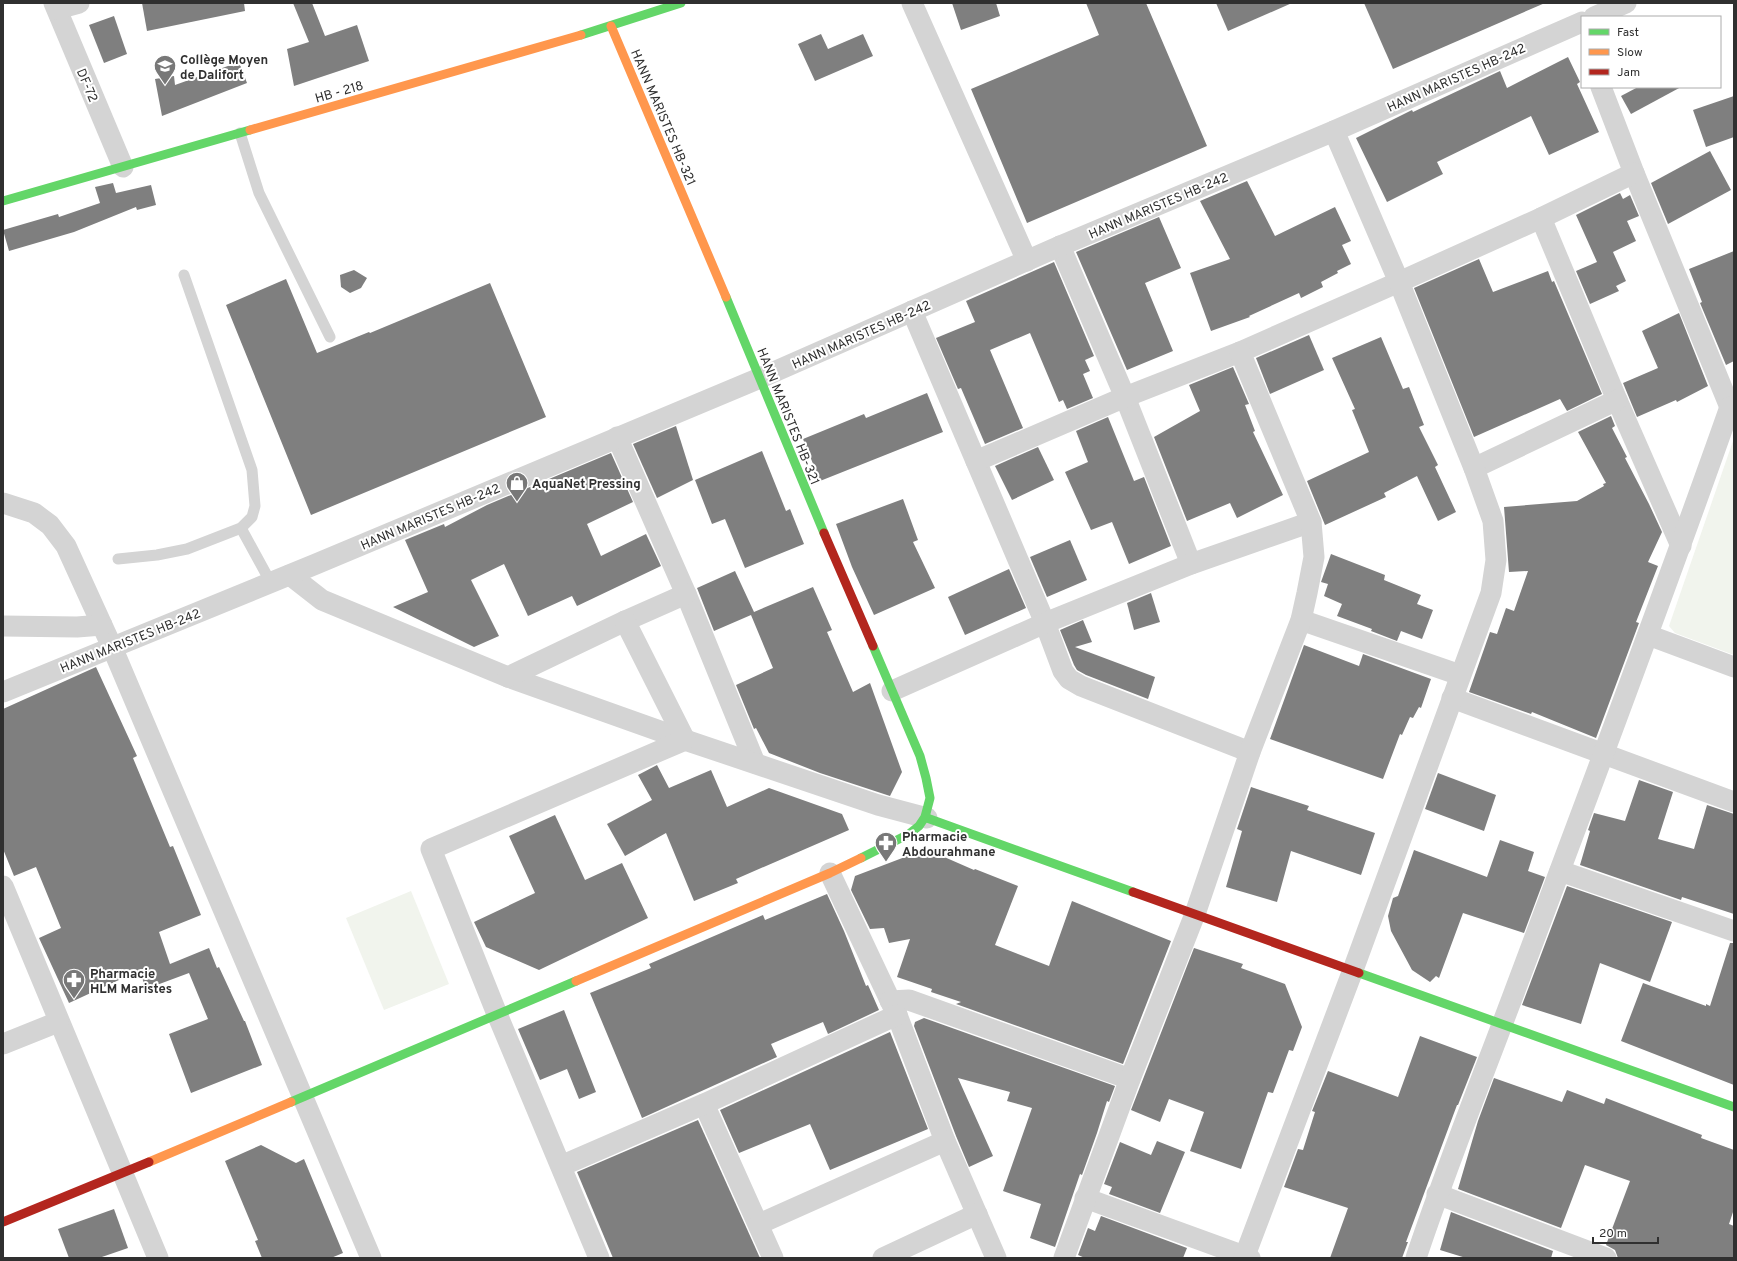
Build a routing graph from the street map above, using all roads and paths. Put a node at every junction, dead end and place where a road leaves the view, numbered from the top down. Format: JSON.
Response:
{"nodes":[{"id":1,"x":681,"y":3,"type":"edge"},
{"id":2,"x":912,"y":3,"type":"edge"},
{"id":3,"x":1626,"y":3,"type":"edge"},
{"id":4,"x":68,"y":4,"type":"edge"},
{"id":5,"x":1601,"y":16,"type":"edge"},
{"id":6,"x":611,"y":26,"type":"junction"},
{"id":7,"x":1581,"y":26,"type":"edge"},
{"id":8,"x":1601,"y":88,"type":"edge"},
{"id":9,"x":1334,"y":131,"type":"junction"},
{"id":10,"x":240,"y":133,"type":"junction"},
{"id":11,"x":123,"y":167,"type":"junction"},
{"id":12,"x":1634,"y":173,"type":"junction"},
{"id":13,"x":3,"y":201,"type":"edge"},
{"id":14,"x":1541,"y":218,"type":"junction"},
{"id":15,"x":1060,"y":246,"type":"junction"},
{"id":16,"x":1027,"y":261,"type":"junction"},
{"id":17,"x":184,"y":274,"type":"dead end"},
{"id":18,"x":1399,"y":282,"type":"junction"},
{"id":19,"x":912,"y":311,"type":"junction"},
{"id":20,"x":330,"y":337,"type":"dead end"},
{"id":21,"x":1240,"y":352,"type":"junction"},
{"id":22,"x":760,"y":378,"type":"junction"},
{"id":23,"x":1125,"y":397,"type":"junction"},
{"id":24,"x":1617,"y":400,"type":"junction"},
{"id":25,"x":1730,"y":400,"type":"edge"},
{"id":26,"x":617,"y":437,"type":"junction"},
{"id":27,"x":976,"y":461,"type":"junction"},
{"id":28,"x":1474,"y":468,"type":"junction"},
{"id":29,"x":3,"y":503,"type":"edge"},
{"id":30,"x":1311,"y":522,"type":"junction"},
{"id":31,"x":241,"y":528,"type":"junction"},
{"id":32,"x":1681,"y":546,"type":"junction"},
{"id":33,"x":118,"y":559,"type":"dead end"},
{"id":34,"x":1192,"y":564,"type":"junction"},
{"id":35,"x":281,"y":579,"type":"junction"},
{"id":36,"x":686,"y":594,"type":"junction"},
{"id":37,"x":1300,"y":620,"type":"junction"},
{"id":38,"x":625,"y":621,"type":"junction"},
{"id":39,"x":1045,"y":623,"type":"junction"},
{"id":40,"x":102,"y":625,"type":"junction"},
{"id":41,"x":3,"y":626,"type":"edge"},
{"id":42,"x":1648,"y":635,"type":"junction"},
{"id":43,"x":112,"y":647,"type":"junction"},
{"id":44,"x":1734,"y":667,"type":"edge"},
{"id":45,"x":1460,"y":675,"type":"junction"},
{"id":46,"x":508,"y":677,"type":"junction"},
{"id":47,"x":892,"y":691,"type":"junction"},
{"id":48,"x":3,"y":692,"type":"edge"},
{"id":49,"x":1452,"y":698,"type":"junction"},
{"id":50,"x":685,"y":740,"type":"junction"},
{"id":51,"x":1250,"y":752,"type":"junction"},
{"id":52,"x":1603,"y":754,"type":"junction"},
{"id":53,"x":755,"y":763,"type":"junction"},
{"id":54,"x":1734,"y":802,"type":"edge"},
{"id":55,"x":926,"y":818,"type":"junction"},
{"id":56,"x":1560,"y":871,"type":"junction"},
{"id":57,"x":830,"y":873,"type":"junction"},
{"id":58,"x":5,"y":898,"type":"edge"},
{"id":59,"x":1195,"y":914,"type":"junction"},
{"id":60,"x":1734,"y":931,"type":"edge"},
{"id":61,"x":1353,"y":970,"type":"junction"},
{"id":62,"x":893,"y":1008,"type":"junction"},
{"id":63,"x":497,"y":1014,"type":"junction"},
{"id":64,"x":58,"y":1022,"type":"junction"},
{"id":65,"x":1503,"y":1024,"type":"junction"},
{"id":66,"x":3,"y":1044,"type":"edge"},
{"id":67,"x":1130,"y":1079,"type":"junction"},
{"id":68,"x":302,"y":1098,"type":"junction"},
{"id":69,"x":704,"y":1104,"type":"junction"},
{"id":70,"x":1734,"y":1107,"type":"edge"},
{"id":71,"x":945,"y":1141,"type":"junction"},
{"id":72,"x":561,"y":1166,"type":"junction"},
{"id":73,"x":122,"y":1173,"type":"junction"},
{"id":74,"x":1437,"y":1194,"type":"junction"},
{"id":75,"x":1085,"y":1198,"type":"junction"},
{"id":76,"x":977,"y":1214,"type":"junction"},
{"id":77,"x":3,"y":1222,"type":"edge"},
{"id":78,"x":759,"y":1224,"type":"junction"},
{"id":79,"x":1246,"y":1257,"type":"edge"},
{"id":80,"x":158,"y":1258,"type":"edge"},
{"id":81,"x":371,"y":1258,"type":"edge"},
{"id":82,"x":599,"y":1258,"type":"edge"},
{"id":83,"x":773,"y":1258,"type":"edge"},
{"id":84,"x":883,"y":1258,"type":"edge"},
{"id":85,"x":996,"y":1258,"type":"edge"},
{"id":86,"x":1064,"y":1258,"type":"edge"},
{"id":87,"x":1416,"y":1258,"type":"edge"},
{"id":88,"x":1606,"y":1258,"type":"edge"}],
"edges":[{"from":1,"to":6,"type":"street","name":"HB - 218"},
{"from":2,"to":16,"type":"street"},
{"from":3,"to":5,"type":"street","name":"HANN MARISTES HB-242"},
{"from":4,"to":11,"type":"street","name":"DF-72","number":"DF-72"},
{"from":6,"to":10,"type":"street","name":"HB - 218"},
{"from":6,"to":22,"type":"street","name":"HANN MARISTES HB-321"},
{"from":7,"to":9,"type":"street","name":"HANN MARISTES HB-242"},
{"from":8,"to":12,"type":"street"},
{"from":9,"to":15,"type":"street","name":"HANN MARISTES HB-242"},
{"from":9,"to":18,"type":"street"},
{"from":10,"to":11,"type":"street","name":"HB - 218"},
{"from":10,"to":20,"type":"lane"},
{"from":11,"to":13,"type":"street","name":"HB - 218"},
{"from":12,"to":14,"type":"street"},
{"from":12,"to":25,"type":"street"},
{"from":14,"to":18,"type":"street"},
{"from":14,"to":24,"type":"street"},
{"from":15,"to":16,"type":"street","name":"HANN MARISTES HB-242"},
{"from":15,"to":23,"type":"street"},
{"from":16,"to":19,"type":"street","name":"HANN MARISTES HB-242"},
{"from":17,"to":31,"type":"lane"},
{"from":18,"to":21,"type":"street"},
{"from":18,"to":28,"type":"street"},
{"from":19,"to":22,"type":"street","name":"HANN MARISTES HB-242"},
{"from":19,"to":27,"type":"street"},
{"from":21,"to":23,"type":"street"},
{"from":21,"to":30,"type":"street"},
{"from":22,"to":26,"type":"street","name":"HANN MARISTES HB-242"},
{"from":22,"to":47,"type":"street","name":"HANN MARISTES HB-321"},
{"from":23,"to":27,"type":"street"},
{"from":23,"to":34,"type":"street"},
{"from":24,"to":28,"type":"street"},
{"from":24,"to":32,"type":"street"},
{"from":25,"to":32,"type":"street"},
{"from":26,"to":35,"type":"street","name":"HANN MARISTES HB-242"},
{"from":26,"to":36,"type":"street"},
{"from":27,"to":39,"type":"street"},
{"from":28,"to":45,"type":"street"},
{"from":29,"to":40,"type":"street"},
{"from":30,"to":34,"type":"street"},
{"from":30,"to":37,"type":"street"},
{"from":31,"to":33,"type":"lane"},
{"from":31,"to":35,"type":"lane"},
{"from":32,"to":42,"type":"street"},
{"from":34,"to":39,"type":"street"},
{"from":35,"to":43,"type":"street","name":"HANN MARISTES HB-242"},
{"from":35,"to":46,"type":"street"},
{"from":36,"to":38,"type":"street"},
{"from":36,"to":53,"type":"street"},
{"from":37,"to":45,"type":"street"},
{"from":37,"to":51,"type":"street"},
{"from":38,"to":46,"type":"street"},
{"from":38,"to":50,"type":"street"},
{"from":39,"to":47,"type":"street"},
{"from":39,"to":51,"type":"street"},
{"from":40,"to":41,"type":"street"},
{"from":40,"to":43,"type":"street"},
{"from":42,"to":44,"type":"street"},
{"from":42,"to":52,"type":"street"},
{"from":43,"to":48,"type":"street","name":"HANN MARISTES HB-242"},
{"from":43,"to":68,"type":"street"},
{"from":45,"to":49,"type":"street"},
{"from":46,"to":50,"type":"street"},
{"from":47,"to":55,"type":"street","name":"HANN MARISTES HB-321"},
{"from":49,"to":52,"type":"street"},
{"from":49,"to":61,"type":"street"},
{"from":50,"to":53,"type":"street"},
{"from":50,"to":63,"type":"street"},
{"from":51,"to":59,"type":"street"},
{"from":52,"to":54,"type":"street"},
{"from":52,"to":56,"type":"street"},
{"from":53,"to":55,"type":"street"},
{"from":55,"to":57,"type":"street"},
{"from":55,"to":59,"type":"street"},
{"from":56,"to":60,"type":"street"},
{"from":56,"to":65,"type":"street"},
{"from":57,"to":62,"type":"street"},
{"from":57,"to":63,"type":"street"},
{"from":58,"to":64,"type":"street"},
{"from":59,"to":61,"type":"street"},
{"from":59,"to":67,"type":"street"},
{"from":61,"to":65,"type":"street"},
{"from":61,"to":79,"type":"street"},
{"from":62,"to":67,"type":"street"},
{"from":62,"to":69,"type":"street"},
{"from":62,"to":71,"type":"street"},
{"from":63,"to":68,"type":"street"},
{"from":63,"to":72,"type":"street"},
{"from":64,"to":66,"type":"street"},
{"from":64,"to":73,"type":"street"},
{"from":65,"to":70,"type":"street"},
{"from":65,"to":74,"type":"street"},
{"from":67,"to":75,"type":"street"},
{"from":68,"to":73,"type":"street"},
{"from":68,"to":81,"type":"street"},
{"from":69,"to":72,"type":"street"},
{"from":69,"to":78,"type":"street"},
{"from":71,"to":76,"type":"street"},
{"from":71,"to":78,"type":"street"},
{"from":72,"to":82,"type":"street"},
{"from":73,"to":77,"type":"street"},
{"from":73,"to":80,"type":"street"},
{"from":74,"to":87,"type":"street"},
{"from":74,"to":88,"type":"street"},
{"from":75,"to":79,"type":"street"},
{"from":75,"to":86,"type":"street"},
{"from":76,"to":84,"type":"street"},
{"from":76,"to":85,"type":"street"},
{"from":78,"to":83,"type":"street"}]}
